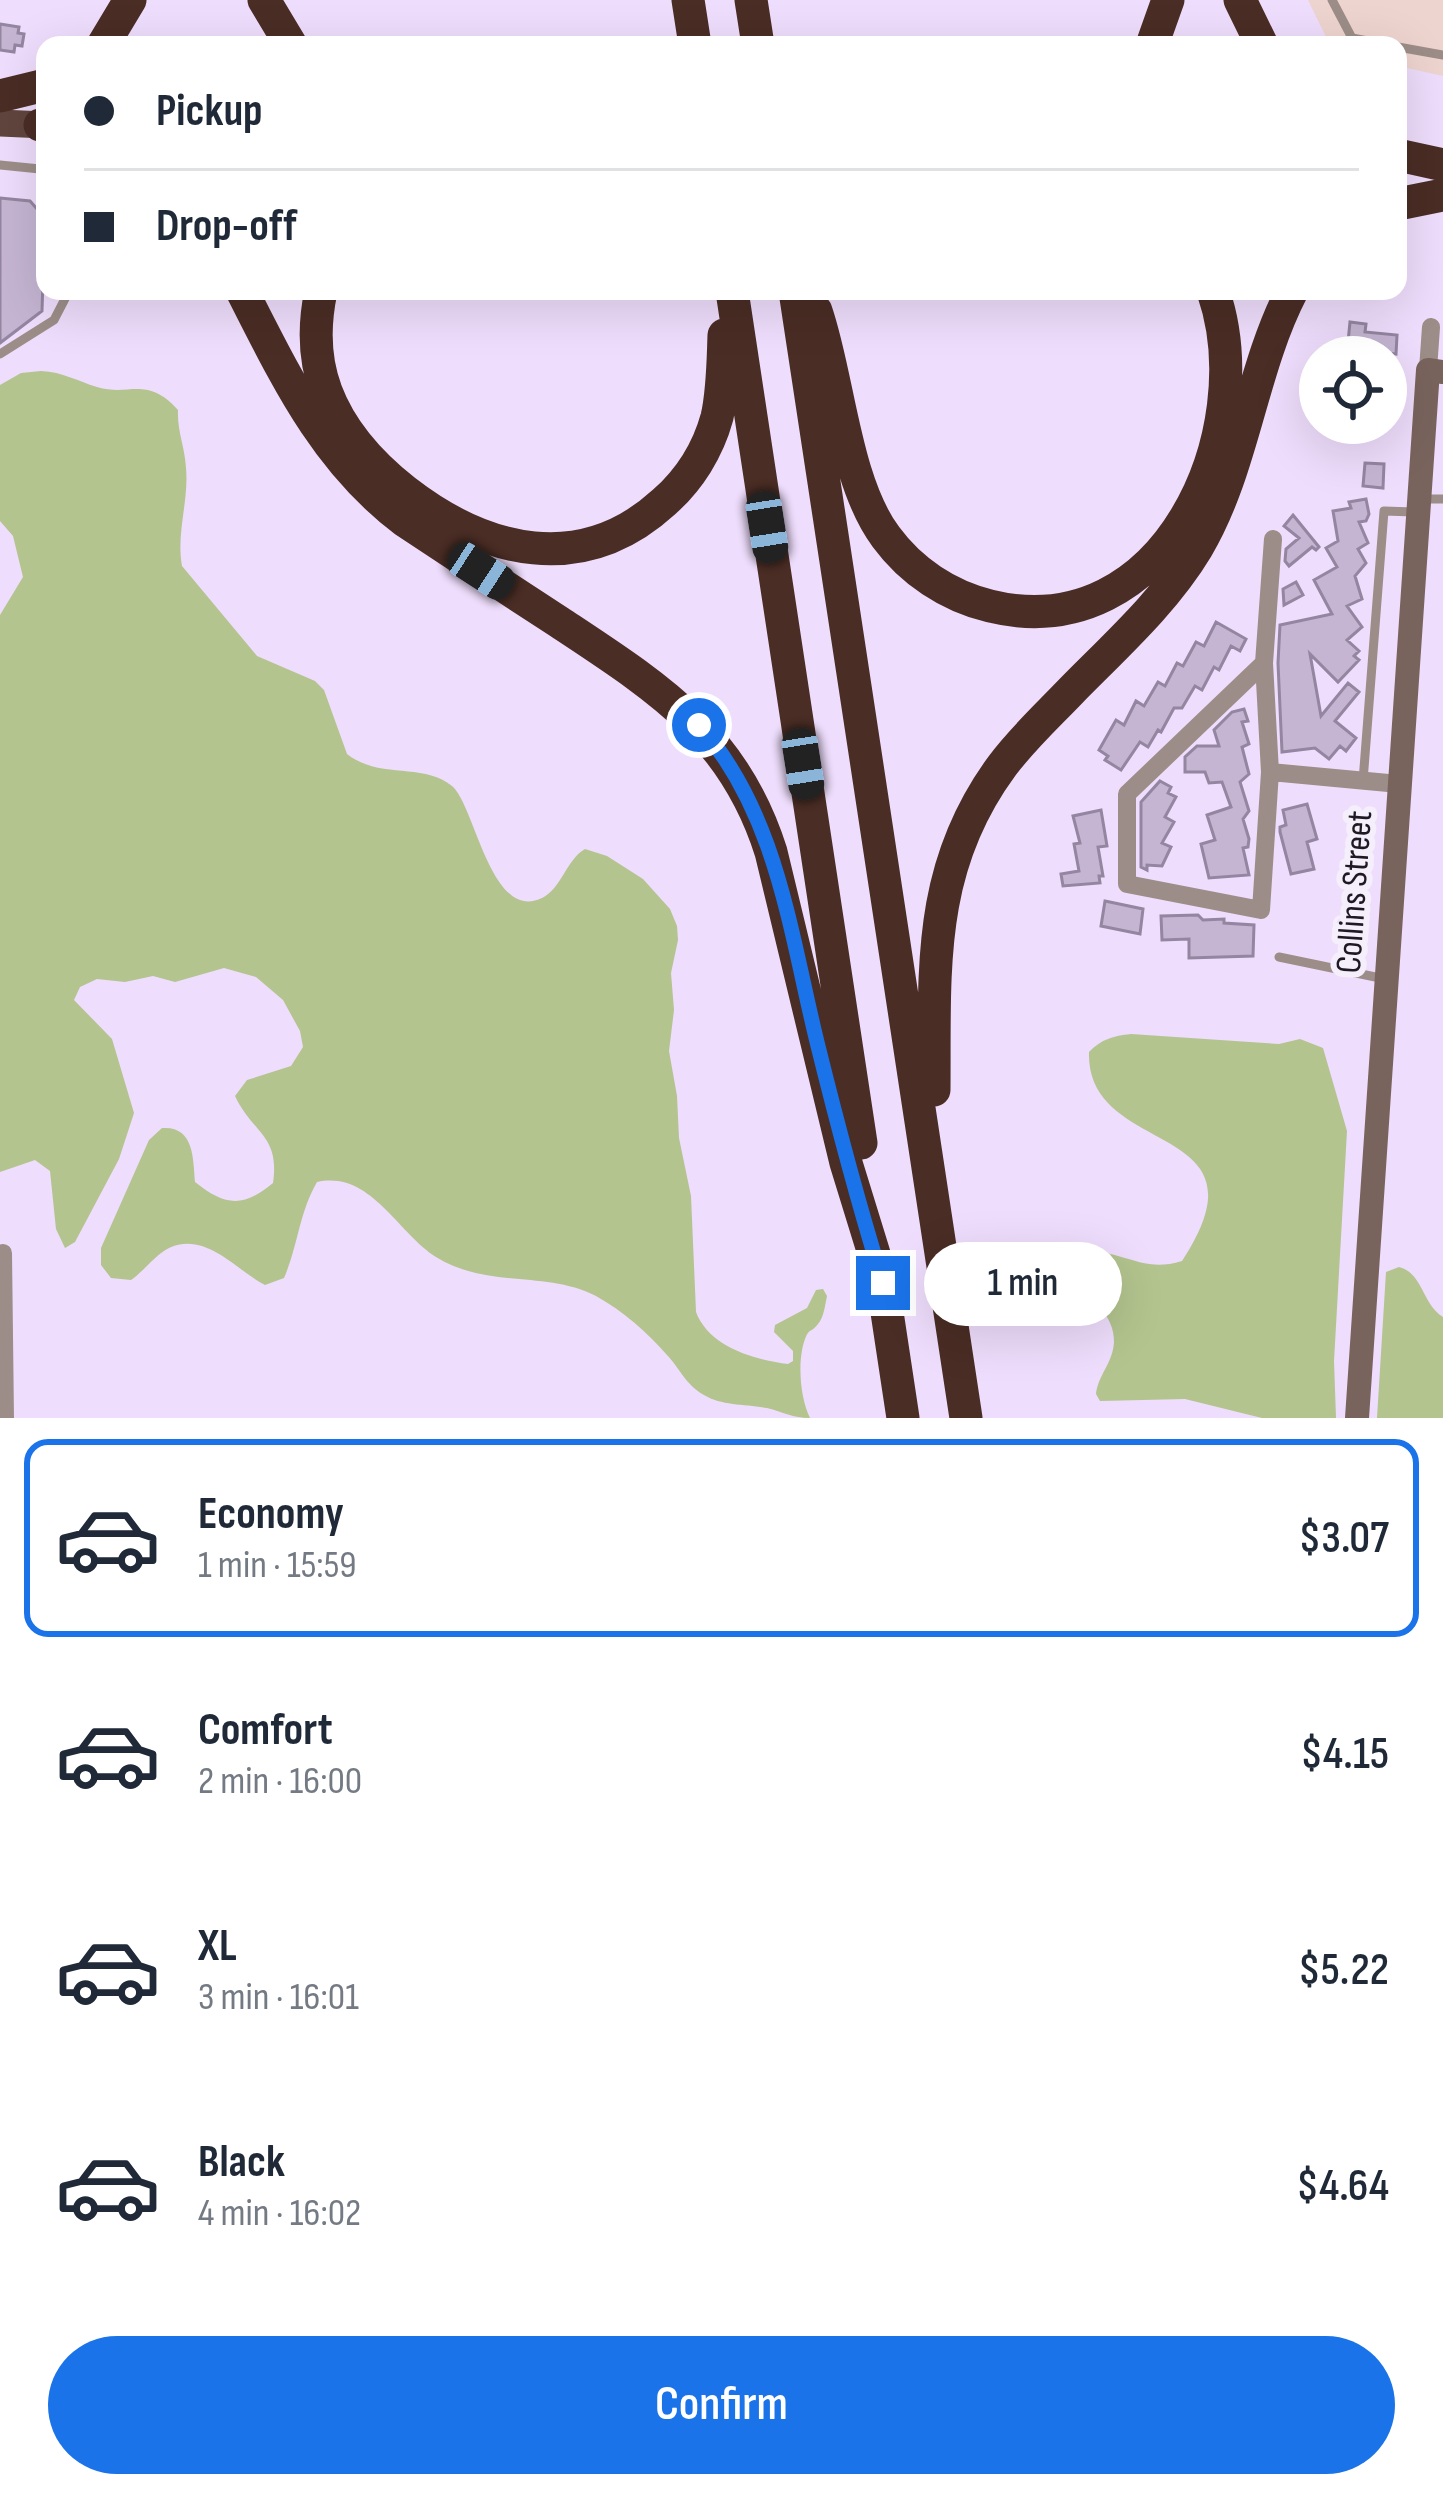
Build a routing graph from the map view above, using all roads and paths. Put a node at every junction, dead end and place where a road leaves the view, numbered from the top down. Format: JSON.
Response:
{"nodes":[{"id":1,"x":130,"y":0,"type":"edge"},
{"id":2,"x":264,"y":0,"type":"edge"},
{"id":3,"x":1168,"y":0,"type":"edge"},
{"id":4,"x":1240,"y":0,"type":"edge"},
{"id":5,"x":1332,"y":0,"type":"edge"},
{"id":6,"x":108,"y":36,"type":"edge"},
{"id":7,"x":286,"y":36,"type":"edge"},
{"id":8,"x":1155,"y":36,"type":"edge"},
{"id":9,"x":1258,"y":36,"type":"edge"},
{"id":10,"x":1351,"y":36,"type":"edge"},
{"id":11,"x":1407,"y":49,"type":"edge"},
{"id":12,"x":1443,"y":56,"type":"edge"},
{"id":13,"x":36,"y":88,"type":"edge"},
{"id":14,"x":0,"y":98,"type":"edge"},
{"id":15,"x":36,"y":115,"type":"edge"},
{"id":16,"x":36,"y":120,"type":"edge"},
{"id":17,"x":0,"y":123,"type":"edge"},
{"id":18,"x":1407,"y":161,"type":"edge"},
{"id":19,"x":0,"y":165,"type":"edge"},
{"id":20,"x":1443,"y":166,"type":"edge"},
{"id":21,"x":36,"y":169,"type":"edge"},
{"id":22,"x":1407,"y":187,"type":"edge"},
{"id":23,"x":1443,"y":192,"type":"edge"},
{"id":24,"x":1407,"y":202,"type":"edge"},
{"id":25,"x":64,"y":300,"type":"edge"},
{"id":26,"x":247,"y":300,"type":"edge"},
{"id":27,"x":319,"y":300,"type":"edge"},
{"id":28,"x":728,"y":300,"type":"edge"},
{"id":29,"x":730,"y":300,"type":"edge"},
{"id":30,"x":796,"y":300,"type":"edge"},
{"id":31,"x":812,"y":300,"type":"edge"},
{"id":32,"x":1215,"y":300,"type":"edge"},
{"id":33,"x":1289,"y":300,"type":"edge"},
{"id":34,"x":1431,"y":327,"type":"dead end"},
{"id":35,"x":0,"y":354,"type":"edge"},
{"id":36,"x":1436,"y":371,"type":"edge"},
{"id":37,"x":1427,"y":503,"type":"edge"},
{"id":38,"x":1273,"y":539,"type":"dead end"},
{"id":39,"x":1264,"y":663,"type":"junction"},
{"id":40,"x":1270,"y":772,"type":"junction"},
{"id":41,"x":1364,"y":781,"type":"junction"},
{"id":42,"x":1399,"y":784,"type":"junction"},
{"id":43,"x":1280,"y":957,"type":"dead end"},
{"id":44,"x":1385,"y":979,"type":"junction"},
{"id":45,"x":933,"y":1200,"type":"junction"},
{"id":46,"x":3,"y":1252,"type":"dead end"},
{"id":47,"x":883,"y":1283,"type":"junction"},
{"id":48,"x":5,"y":1418,"type":"edge"},
{"id":49,"x":903,"y":1418,"type":"edge"},
{"id":50,"x":967,"y":1418,"type":"edge"},
{"id":51,"x":1357,"y":1418,"type":"edge"}],
"edges":[{"from":1,"to":6,"type":"highway"},
{"from":2,"to":7,"type":"highway"},
{"from":3,"to":8,"type":"highway"},
{"from":4,"to":9,"type":"highway"},
{"from":5,"to":10,"type":"lane"},
{"from":11,"to":12,"type":"lane"},
{"from":13,"to":14,"type":"highway"},
{"from":14,"to":15,"type":"main road"},
{"from":16,"to":17,"type":"main road"},
{"from":18,"to":20,"type":"highway"},
{"from":19,"to":21,"type":"lane"},
{"from":22,"to":23,"type":"main road"},
{"from":23,"to":24,"type":"highway"},
{"from":25,"to":35,"type":"lane"},
{"from":26,"to":47,"type":"highway"},
{"from":27,"to":28,"type":"highway"},
{"from":29,"to":47,"type":"highway"},
{"from":30,"to":45,"type":"highway"},
{"from":31,"to":32,"type":"highway"},
{"from":33,"to":45,"type":"highway"},
{"from":34,"to":36,"type":"street","name":"Collins Street"},
{"from":36,"to":37,"type":"street","name":"Collins Street"},
{"from":37,"to":41,"type":"lane"},
{"from":37,"to":42,"type":"street","name":"Collins Street"},
{"from":38,"to":39,"type":"street"},
{"from":39,"to":40,"type":"street"},
{"from":39,"to":40,"type":"street"},
{"from":40,"to":41,"type":"street"},
{"from":41,"to":42,"type":"street"},
{"from":42,"to":44,"type":"street","name":"Collins Street"},
{"from":43,"to":44,"type":"lane"},
{"from":44,"to":51,"type":"street","name":"Collins Street"},
{"from":45,"to":50,"type":"highway"},
{"from":46,"to":48,"type":"street"},
{"from":47,"to":49,"type":"highway"}]}
